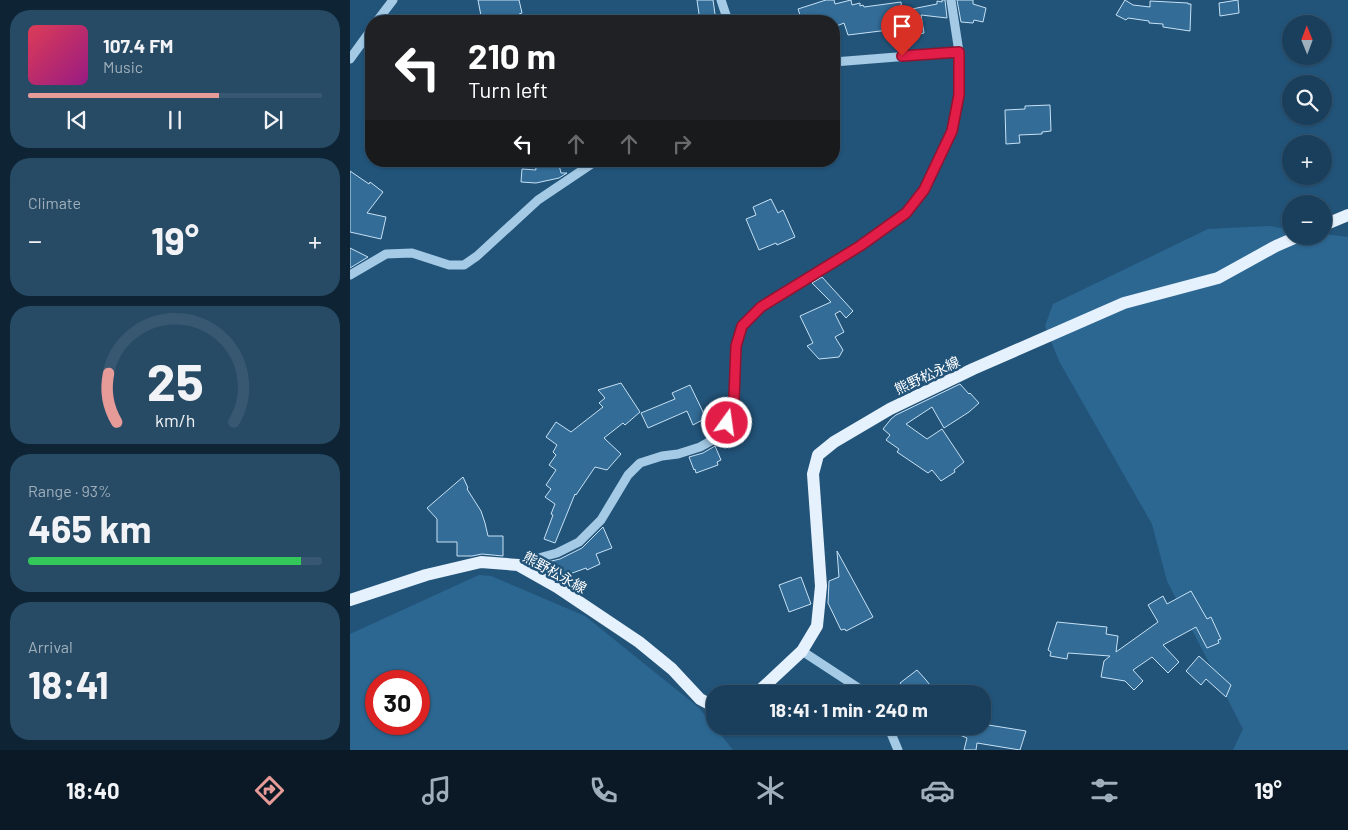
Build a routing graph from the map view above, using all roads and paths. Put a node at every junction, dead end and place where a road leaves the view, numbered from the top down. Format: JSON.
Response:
{"nodes":[{"id":1,"x":393,"y":0,"type":"edge"},
{"id":2,"x":721,"y":0,"type":"edge"},
{"id":3,"x":951,"y":0,"type":"edge"},
{"id":4,"x":382,"y":15,"type":"edge"},
{"id":5,"x":726,"y":15,"type":"edge"},
{"id":6,"x":365,"y":38,"type":"edge"},
{"id":7,"x":959,"y":52,"type":"junction"},
{"id":8,"x":350,"y":59,"type":"edge"},
{"id":9,"x":840,"y":62,"type":"edge"},
{"id":10,"x":587,"y":167,"type":"edge"},
{"id":11,"x":1348,"y":215,"type":"edge"},
{"id":12,"x":1332,"y":222,"type":"edge"},
{"id":13,"x":1282,"y":243,"type":"edge"},
{"id":14,"x":350,"y":275,"type":"edge"},
{"id":15,"x":518,"y":565,"type":"junction"},
{"id":16,"x":350,"y":600,"type":"edge"},
{"id":17,"x":802,"y":651,"type":"junction"},
{"id":18,"x":766,"y":685,"type":"edge"},
{"id":19,"x":854,"y":685,"type":"edge"},
{"id":20,"x":706,"y":702,"type":"edge"},
{"id":21,"x":892,"y":735,"type":"edge"},
{"id":22,"x":898,"y":750,"type":"edge"}],
"edges":[{"from":1,"to":4,"type":"street"},
{"from":2,"to":5,"type":"street"},
{"from":3,"to":7,"type":"street"},
{"from":6,"to":8,"type":"street"},
{"from":7,"to":9,"type":"street"},
{"from":7,"to":15,"type":"street"},
{"from":10,"to":14,"type":"street"},
{"from":11,"to":12,"type":"main road"},
{"from":13,"to":17,"type":"main road","name":"熊野松永線"},
{"from":15,"to":16,"type":"main road","name":"熊野松永線"},
{"from":15,"to":20,"type":"main road","name":"熊野松永線"},
{"from":17,"to":18,"type":"main road","name":"熊野松永線"},
{"from":17,"to":19,"type":"street"},
{"from":21,"to":22,"type":"street"}]}
